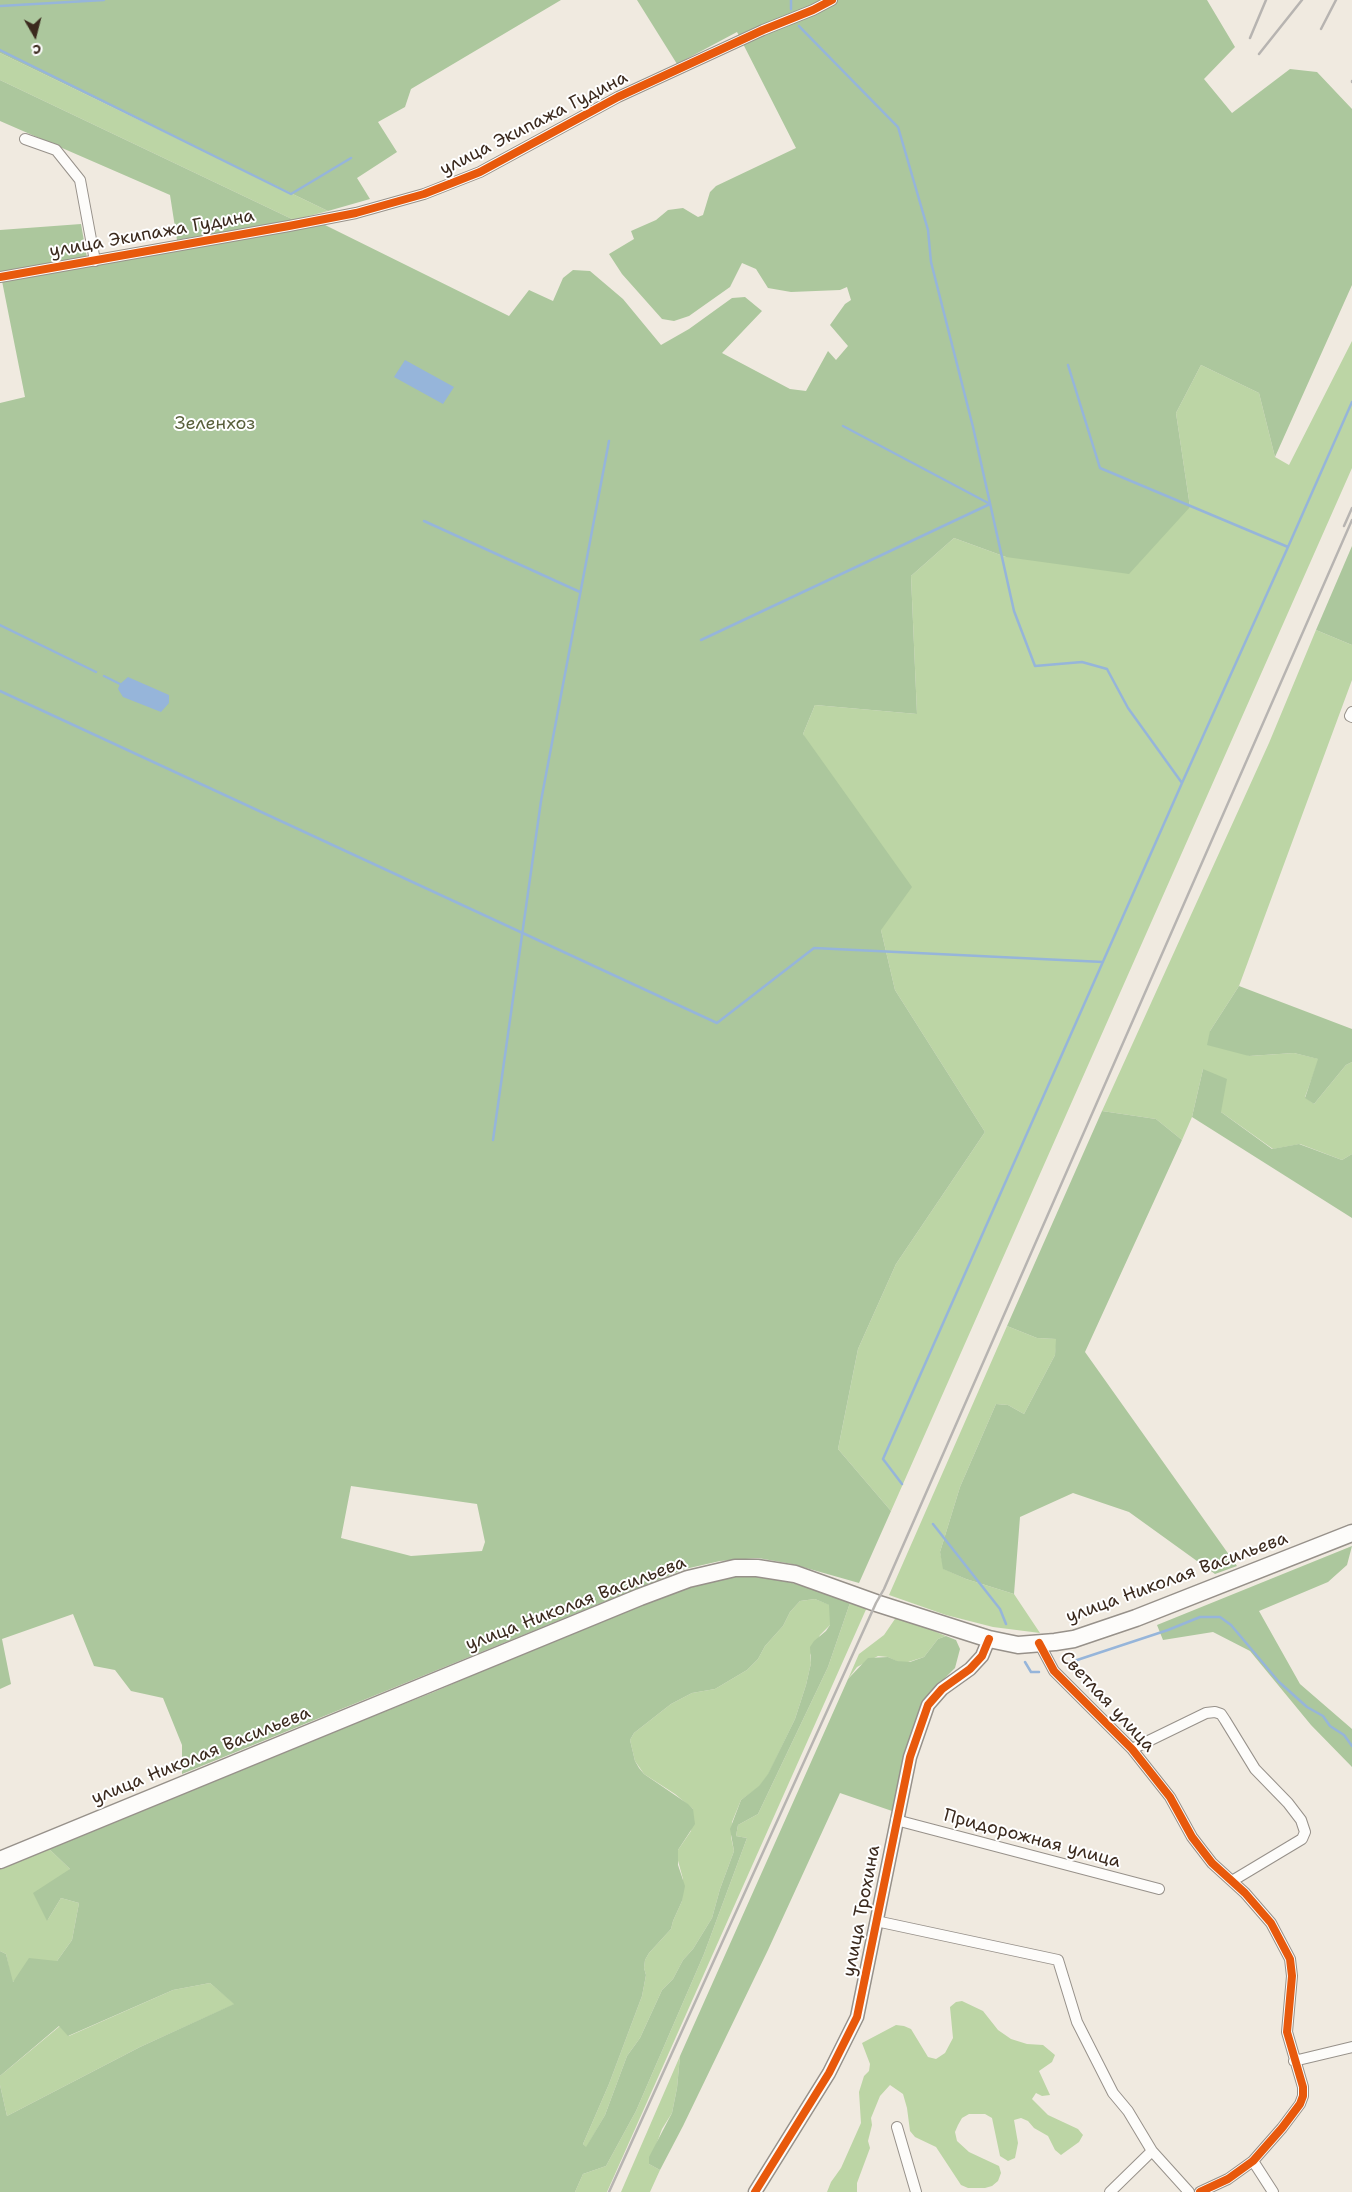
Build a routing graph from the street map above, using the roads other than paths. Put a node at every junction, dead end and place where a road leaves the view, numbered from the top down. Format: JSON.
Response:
{"nodes":[{"id":1,"x":832,"y":0,"type":"edge"},
{"id":2,"x":25,"y":139,"type":"dead end"},
{"id":3,"x":95,"y":260,"type":"junction"},
{"id":4,"x":0,"y":277,"type":"edge"},
{"id":5,"x":1352,"y":712,"type":"edge"},
{"id":6,"x":1352,"y":717,"type":"edge"},
{"id":7,"x":1352,"y":1533,"type":"edge"},
{"id":8,"x":990,"y":1639,"type":"junction"},
{"id":9,"x":1039,"y":1643,"type":"junction"},
{"id":10,"x":1132,"y":1749,"type":"junction"},
{"id":11,"x":896,"y":1820,"type":"junction"},
{"id":12,"x":0,"y":1860,"type":"edge"},
{"id":13,"x":1232,"y":1881,"type":"junction"},
{"id":14,"x":1159,"y":1889,"type":"dead end"},
{"id":15,"x":876,"y":1921,"type":"junction"},
{"id":16,"x":1352,"y":2047,"type":"edge"},
{"id":17,"x":1294,"y":2061,"type":"junction"},
{"id":18,"x":897,"y":2127,"type":"dead end"},
{"id":19,"x":1152,"y":2151,"type":"junction"},
{"id":20,"x":1253,"y":2161,"type":"junction"},
{"id":21,"x":755,"y":2192,"type":"edge"},
{"id":22,"x":916,"y":2192,"type":"edge"},
{"id":23,"x":1110,"y":2192,"type":"edge"},
{"id":24,"x":1189,"y":2192,"type":"edge"},
{"id":25,"x":1200,"y":2192,"type":"edge"},
{"id":26,"x":1273,"y":2192,"type":"edge"}],
"edges":[{"from":1,"to":3,"type":"street","name":"улица Экипажа Гудина"},
{"from":2,"to":3,"type":"street"},
{"from":3,"to":4,"type":"street","name":"улица Экипажа Гудина"},
{"from":5,"to":6,"type":"street"},
{"from":7,"to":9,"type":"main road","name":"улица Николая Васильева"},
{"from":8,"to":9,"type":"main road","name":"улица Николая Васильева"},
{"from":8,"to":11,"type":"street","name":"улица Трохина"},
{"from":8,"to":12,"type":"main road","name":"улица Николая Васильева"},
{"from":9,"to":10,"type":"street","name":"Светлая улица"},
{"from":10,"to":13,"type":"street","name":"Светлая улица"},
{"from":10,"to":13,"type":"street"},
{"from":11,"to":14,"type":"street","name":"Придорожная улица"},
{"from":11,"to":15,"type":"street","name":"улица Трохина"},
{"from":13,"to":17,"type":"street","name":"Светлая улица"},
{"from":15,"to":19,"type":"street"},
{"from":15,"to":21,"type":"street","name":"улица Трохина"},
{"from":16,"to":17,"type":"street"},
{"from":17,"to":20,"type":"street","name":"Светлая улица"},
{"from":18,"to":22,"type":"street"},
{"from":19,"to":23,"type":"street"},
{"from":19,"to":24,"type":"street"},
{"from":20,"to":25,"type":"street","name":"Светлая улица"},
{"from":20,"to":26,"type":"street"}]}
